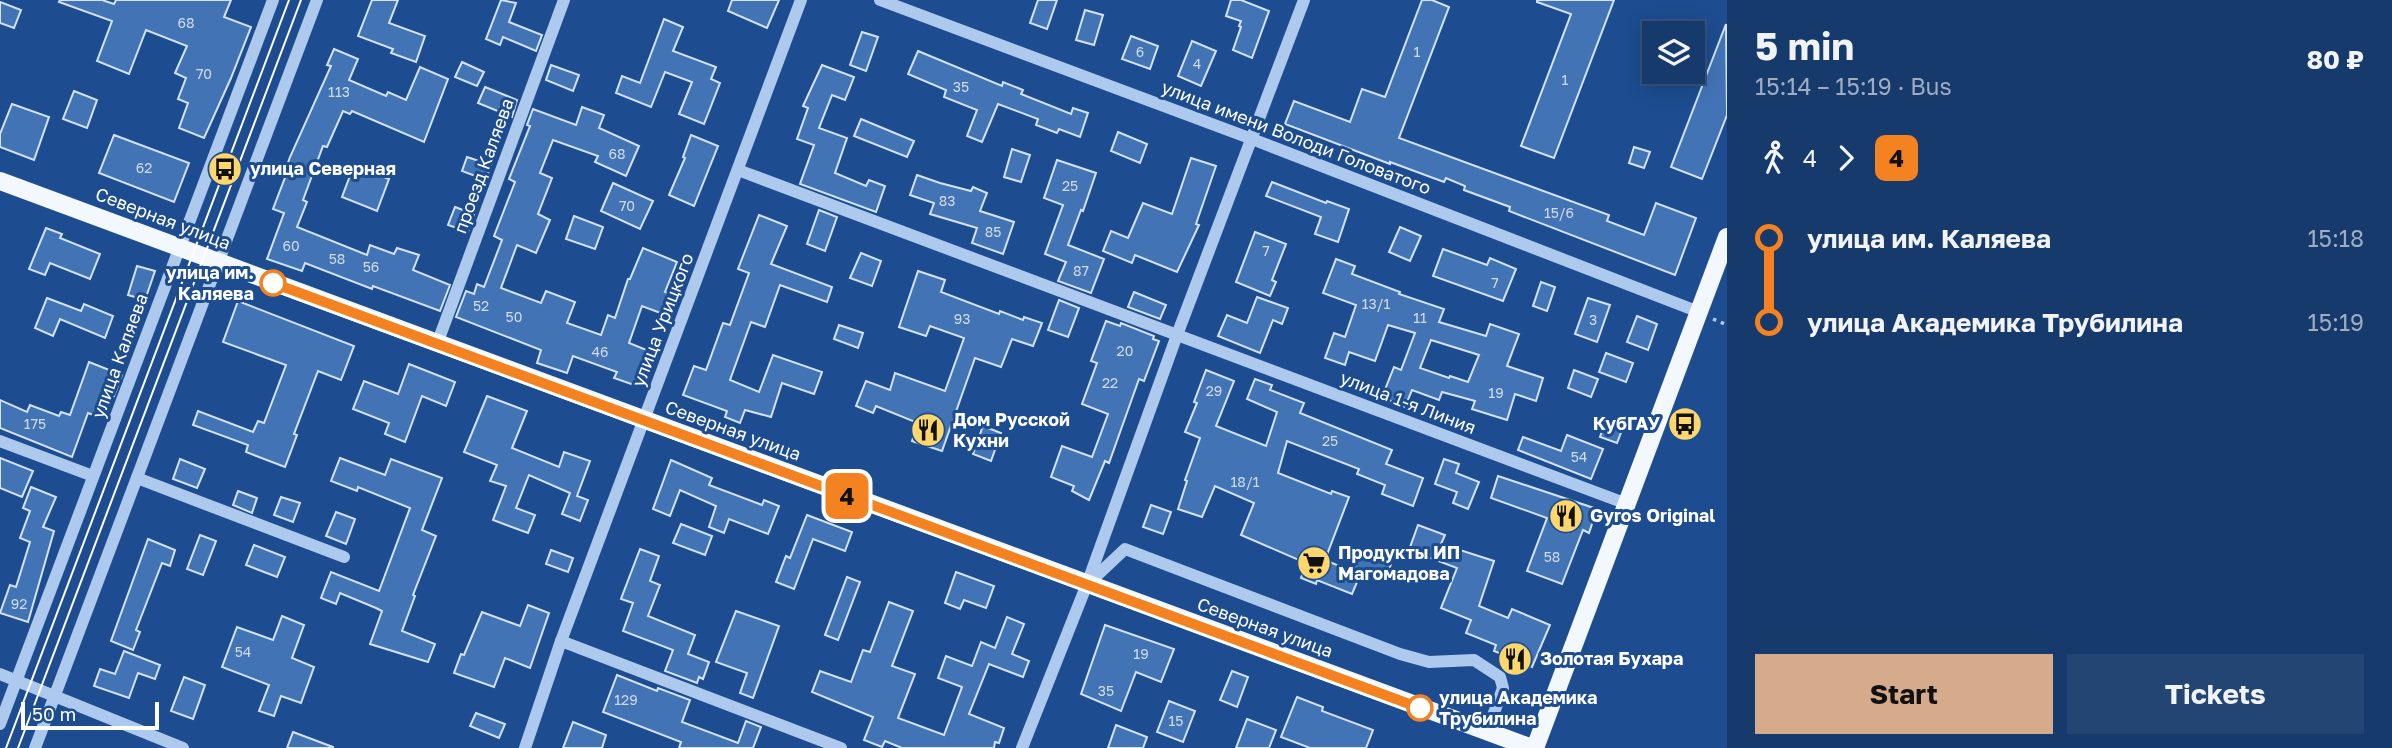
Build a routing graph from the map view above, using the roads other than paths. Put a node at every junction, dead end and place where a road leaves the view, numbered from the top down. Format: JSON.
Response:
{"nodes":[{"id":1,"x":273,"y":0,"type":"edge"},
{"id":2,"x":317,"y":0,"type":"edge"},
{"id":3,"x":564,"y":0,"type":"edge"},
{"id":4,"x":801,"y":0,"type":"edge"},
{"id":5,"x":880,"y":0,"type":"edge"},
{"id":6,"x":1304,"y":0,"type":"edge"},
{"id":7,"x":1252,"y":139,"type":"junction"},
{"id":8,"x":738,"y":170,"type":"junction"},
{"id":9,"x":0,"y":181,"type":"edge"},
{"id":10,"x":1727,"y":237,"type":"edge"},
{"id":11,"x":178,"y":247,"type":"junction"},
{"id":12,"x":217,"y":262,"type":"junction"},
{"id":13,"x":1699,"y":312,"type":"junction"},
{"id":14,"x":1177,"y":335,"type":"junction"},
{"id":15,"x":437,"y":344,"type":"junction"},
{"id":16,"x":643,"y":421,"type":"junction"},
{"id":17,"x":0,"y":441,"type":"edge"},
{"id":18,"x":93,"y":476,"type":"junction"},
{"id":19,"x":137,"y":478,"type":"junction"},
{"id":20,"x":1627,"y":504,"type":"junction"},
{"id":21,"x":344,"y":557,"type":"dead end"},
{"id":22,"x":1087,"y":584,"type":"junction"},
{"id":23,"x":561,"y":641,"type":"junction"},
{"id":24,"x":0,"y":674,"type":"edge"},
{"id":25,"x":16,"y":680,"type":"junction"},
{"id":26,"x":55,"y":696,"type":"junction"},
{"id":27,"x":0,"y":724,"type":"edge"},
{"id":28,"x":1487,"y":732,"type":"junction"},
{"id":29,"x":35,"y":748,"type":"edge"},
{"id":30,"x":183,"y":748,"type":"edge"},
{"id":31,"x":525,"y":748,"type":"edge"},
{"id":32,"x":841,"y":748,"type":"edge"},
{"id":33,"x":1021,"y":748,"type":"edge"},
{"id":34,"x":1533,"y":748,"type":"edge"}],
"edges":[{"from":1,"to":11,"type":"street","name":"улица Каляева"},
{"from":2,"to":12,"type":"street"},
{"from":3,"to":15,"type":"street","name":"проезд Каляева"},
{"from":4,"to":8,"type":"street","name":"улица Урицкого"},
{"from":5,"to":7,"type":"street","name":"улица имени Володи Головатого"},
{"from":6,"to":7,"type":"street"},
{"from":7,"to":13,"type":"street","name":"улица имени Володи Головатого"},
{"from":7,"to":14,"type":"street"},
{"from":8,"to":14,"type":"street"},
{"from":8,"to":16,"type":"street","name":"улица Урицкого"},
{"from":9,"to":11,"type":"main road","name":"Северная улица"},
{"from":10,"to":13,"type":"main road"},
{"from":11,"to":12,"type":"main road","name":"Северная улица"},
{"from":11,"to":18,"type":"street","name":"улица Каляева"},
{"from":12,"to":15,"type":"main road","name":"Северная улица"},
{"from":12,"to":19,"type":"street"},
{"from":13,"to":20,"type":"main road"},
{"from":14,"to":20,"type":"street","name":"улица 1-я Линия"},
{"from":14,"to":22,"type":"street"},
{"from":15,"to":16,"type":"main road","name":"Северная улица"},
{"from":16,"to":22,"type":"main road","name":"Северная улица"},
{"from":16,"to":23,"type":"street","name":"улица Урицкого"},
{"from":17,"to":18,"type":"street"},
{"from":18,"to":25,"type":"street","name":"улица Каляева"},
{"from":19,"to":21,"type":"street"},
{"from":19,"to":26,"type":"street"},
{"from":20,"to":34,"type":"main road"},
{"from":22,"to":28,"type":"main road","name":"Северная улица"},
{"from":22,"to":28,"type":"street"},
{"from":22,"to":33,"type":"street"},
{"from":23,"to":31,"type":"street","name":"улица Урицкого"},
{"from":23,"to":32,"type":"street"},
{"from":24,"to":25,"type":"street"},
{"from":25,"to":26,"type":"street"},
{"from":25,"to":27,"type":"street","name":"улица Каляева"},
{"from":26,"to":29,"type":"street"},
{"from":26,"to":30,"type":"street"},
{"from":28,"to":34,"type":"main road","name":"Северная улица"}]}
